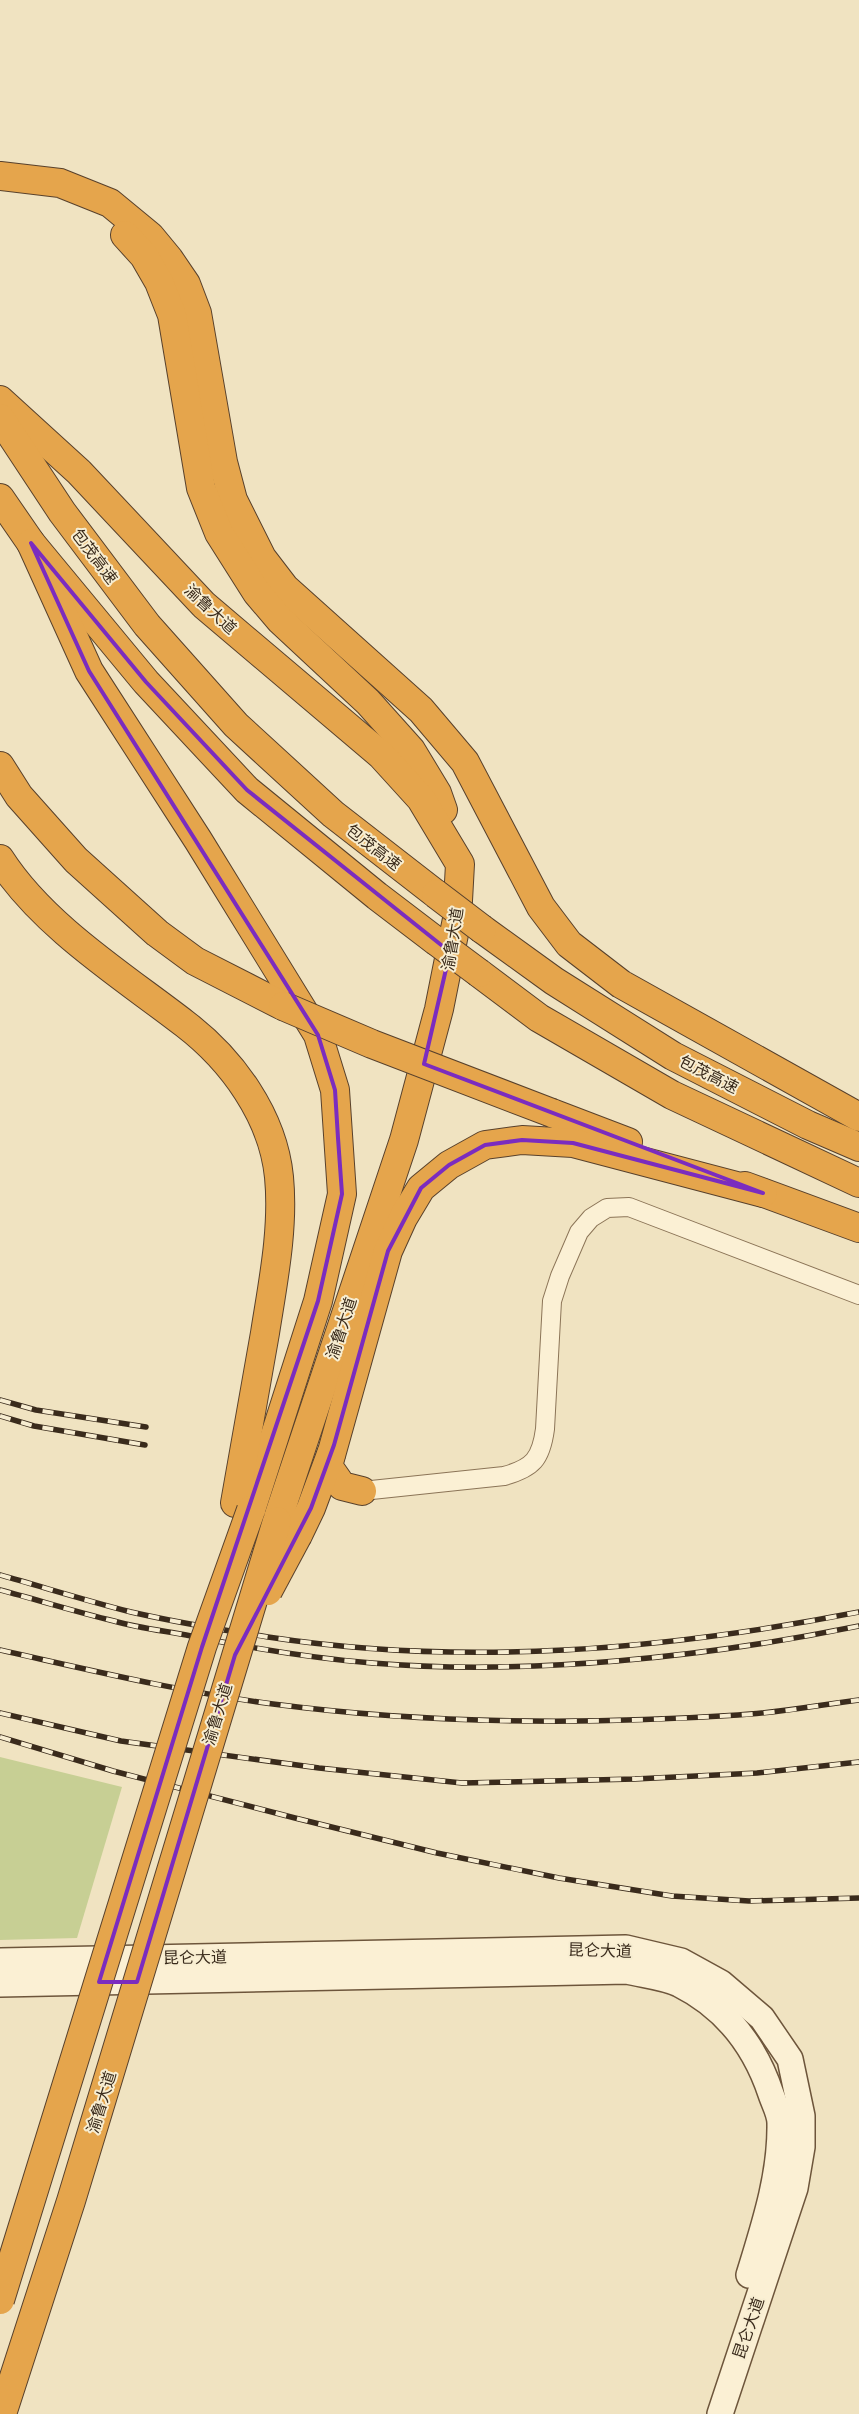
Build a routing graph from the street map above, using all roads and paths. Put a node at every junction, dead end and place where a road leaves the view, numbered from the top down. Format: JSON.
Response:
{"nodes":[{"id":1,"x":0,"y":177,"type":"edge"},
{"id":2,"x":0,"y":400,"type":"edge"},
{"id":3,"x":0,"y":418,"type":"edge"},
{"id":4,"x":0,"y":498,"type":"edge"},
{"id":5,"x":31,"y":543,"type":"junction"},
{"id":6,"x":0,"y":766,"type":"edge"},
{"id":7,"x":0,"y":859,"type":"edge"},
{"id":8,"x":460,"y":864,"type":"junction"},
{"id":9,"x":859,"y":1117,"type":"edge"},
{"id":10,"x":859,"y":1147,"type":"edge"},
{"id":11,"x":859,"y":1183,"type":"edge"},
{"id":12,"x":763,"y":1193,"type":"junction"},
{"id":13,"x":859,"y":1228,"type":"edge"},
{"id":14,"x":859,"y":1295,"type":"edge"},
{"id":15,"x":334,"y":1445,"type":"junction"},
{"id":16,"x":362,"y":1491,"type":"junction"},
{"id":17,"x":243,"y":1506,"type":"junction"},
{"id":18,"x":311,"y":1508,"type":"junction"},
{"id":19,"x":288,"y":1528,"type":"junction"},
{"id":20,"x":0,"y":1961,"type":"edge"},
{"id":21,"x":0,"y":1984,"type":"edge"},
{"id":22,"x":0,"y":2300,"type":"edge"},
{"id":23,"x":2,"y":2414,"type":"edge"},
{"id":24,"x":702,"y":2414,"type":"edge"},
{"id":25,"x":720,"y":2414,"type":"edge"}],
"edges":[{"from":1,"to":8,"type":"highway"},
{"from":1,"to":9,"type":"highway"},
{"from":2,"to":8,"type":"highway","name":"渝鲁大道"},
{"from":3,"to":10,"type":"highway","name":"包茂高速","bridge":true},
{"from":4,"to":5,"type":"highway","name":"包茂高速"},
{"from":5,"to":11,"type":"highway","name":"包茂高速","bridge":true},
{"from":5,"to":17,"type":"highway"},
{"from":6,"to":12,"type":"highway","bridge":true},
{"from":7,"to":17,"type":"highway"},
{"from":8,"to":19,"type":"highway","name":"渝鲁大道"},
{"from":12,"to":13,"type":"highway"},
{"from":12,"to":15,"type":"highway"},
{"from":14,"to":16,"type":"street"},
{"from":15,"to":16,"type":"highway"},
{"from":15,"to":18,"type":"highway"},
{"from":16,"to":18,"type":"highway"},
{"from":17,"to":22,"type":"highway","name":"渝鲁大道","bridge":true},
{"from":18,"to":19,"type":"highway"},
{"from":19,"to":23,"type":"highway","name":"渝鲁大道","bridge":true},
{"from":20,"to":25,"type":"street","name":"昆仑大道"},
{"from":21,"to":24,"type":"street"}]}
